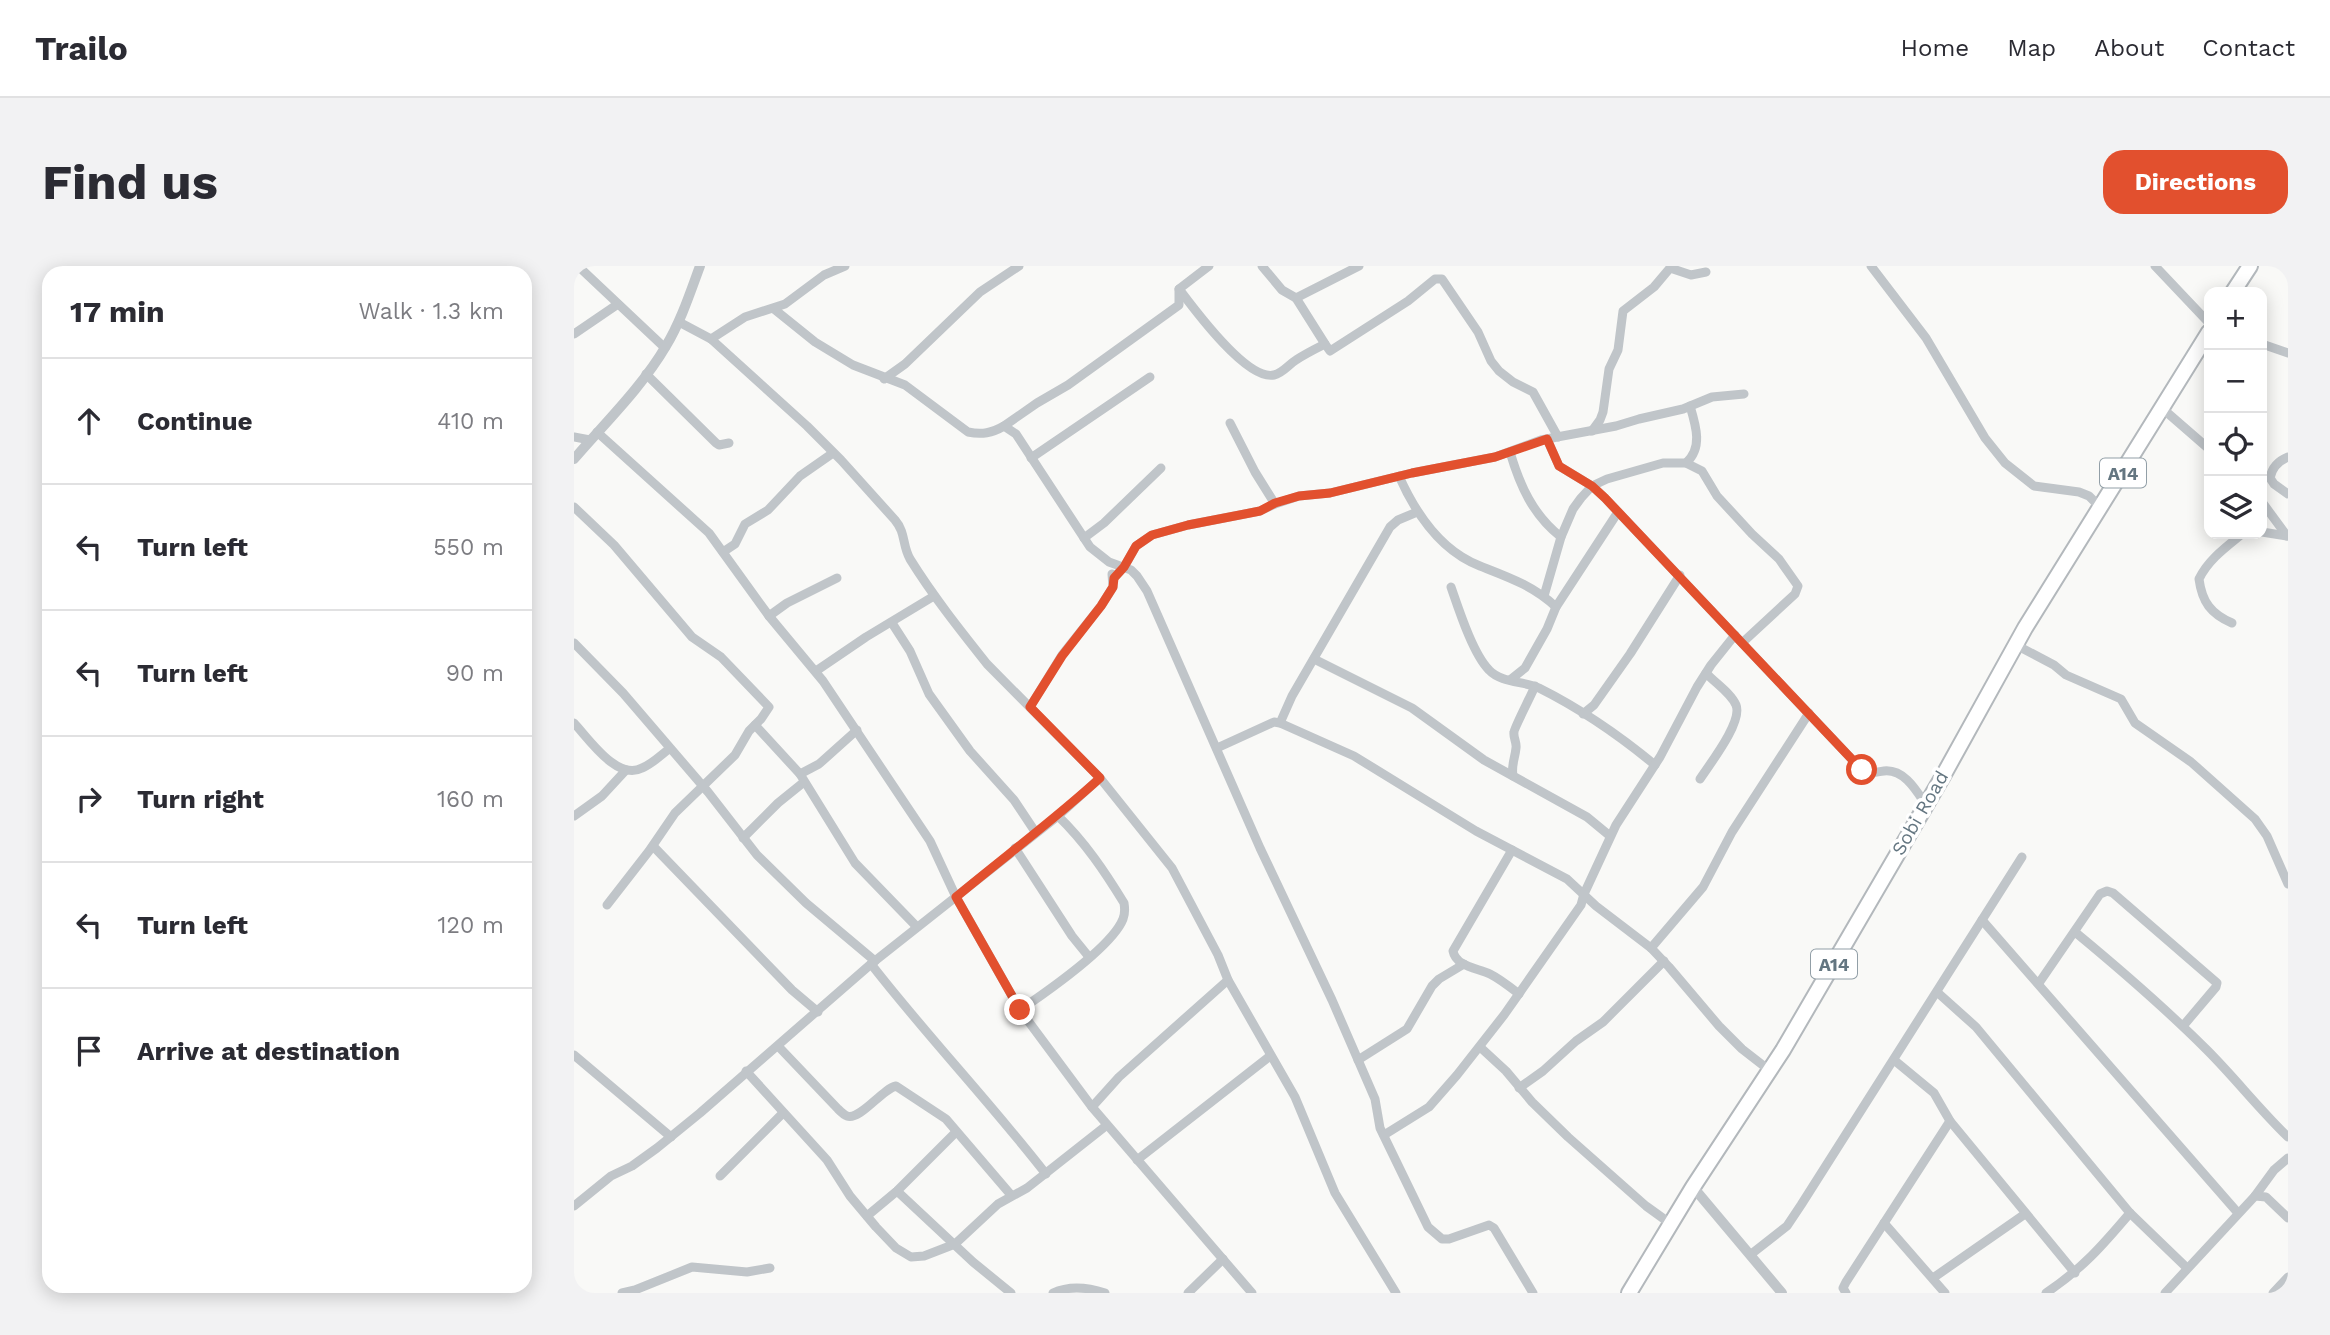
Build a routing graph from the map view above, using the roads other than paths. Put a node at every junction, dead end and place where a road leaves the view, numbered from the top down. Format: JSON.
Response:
{"nodes":[{"id":1,"x":700,"y":266,"type":"edge"},
{"id":2,"x":845,"y":266,"type":"edge"},
{"id":3,"x":1019,"y":266,"type":"edge"},
{"id":4,"x":1209,"y":266,"type":"edge"},
{"id":5,"x":1262,"y":266,"type":"edge"},
{"id":6,"x":1359,"y":266,"type":"edge"},
{"id":7,"x":1871,"y":266,"type":"edge"},
{"id":8,"x":2155,"y":266,"type":"edge"},
{"id":9,"x":2249,"y":266,"type":"edge"},
{"id":10,"x":584,"y":268,"type":"edge"},
{"id":11,"x":1706,"y":272,"type":"dead end"},
{"id":12,"x":2236,"y":287,"type":"edge"},
{"id":13,"x":1179,"y":289,"type":"junction"},
{"id":14,"x":1296,"y":298,"type":"junction"},
{"id":15,"x":618,"y":304,"type":"junction"},
{"id":16,"x":774,"y":309,"type":"junction"},
{"id":17,"x":2204,"y":318,"type":"edge"},
{"id":18,"x":679,"y":322,"type":"junction"},
{"id":19,"x":574,"y":334,"type":"edge"},
{"id":20,"x":711,"y":339,"type":"junction"},
{"id":21,"x":2204,"y":340,"type":"edge"},
{"id":22,"x":1325,"y":344,"type":"junction"},
{"id":23,"x":2267,"y":346,"type":"edge"},
{"id":24,"x":665,"y":348,"type":"junction"},
{"id":25,"x":2288,"y":353,"type":"edge"},
{"id":26,"x":905,"y":364,"type":"junction"},
{"id":27,"x":646,"y":374,"type":"junction"},
{"id":28,"x":1150,"y":377,"type":"dead end"},
{"id":29,"x":884,"y":379,"type":"junction"},
{"id":30,"x":905,"y":385,"type":"junction"},
{"id":31,"x":1744,"y":394,"type":"dead end"},
{"id":32,"x":1690,"y":406,"type":"junction"},
{"id":33,"x":2163,"y":409,"type":"junction"},
{"id":34,"x":1021,"y":415,"type":"junction"},
{"id":35,"x":1230,"y":423,"type":"dead end"},
{"id":36,"x":1004,"y":426,"type":"junction"},
{"id":37,"x":1592,"y":431,"type":"junction"},
{"id":38,"x":1016,"y":434,"type":"junction"},
{"id":39,"x":594,"y":436,"type":"junction"},
{"id":40,"x":574,"y":437,"type":"edge"},
{"id":41,"x":1558,"y":437,"type":"junction"},
{"id":42,"x":1547,"y":439,"type":"junction"},
{"id":43,"x":729,"y":443,"type":"dead end"},
{"id":44,"x":2204,"y":445,"type":"edge"},
{"id":45,"x":1510,"y":452,"type":"junction"},
{"id":46,"x":833,"y":453,"type":"junction"},
{"id":47,"x":2288,"y":457,"type":"edge"},
{"id":48,"x":1031,"y":458,"type":"junction"},
{"id":49,"x":574,"y":459,"type":"edge"},
{"id":50,"x":1686,"y":463,"type":"junction"},
{"id":51,"x":1161,"y":468,"type":"dead end"},
{"id":52,"x":1399,"y":476,"type":"junction"},
{"id":53,"x":1592,"y":486,"type":"junction"},
{"id":54,"x":2288,"y":494,"type":"edge"},
{"id":55,"x":1275,"y":503,"type":"junction"},
{"id":56,"x":574,"y":507,"type":"edge"},
{"id":57,"x":2101,"y":508,"type":"junction"},
{"id":58,"x":2267,"y":509,"type":"edge"},
{"id":59,"x":1417,"y":512,"type":"junction"},
{"id":60,"x":1618,"y":512,"type":"junction"},
{"id":61,"x":2267,"y":533,"type":"edge"},
{"id":62,"x":2287,"y":536,"type":"edge"},
{"id":63,"x":1561,"y":537,"type":"junction"},
{"id":64,"x":1084,"y":538,"type":"junction"},
{"id":65,"x":2236,"y":539,"type":"edge"},
{"id":66,"x":723,"y":552,"type":"junction"},
{"id":67,"x":1109,"y":562,"type":"junction"},
{"id":68,"x":1124,"y":567,"type":"junction"},
{"id":69,"x":1680,"y":575,"type":"junction"},
{"id":70,"x":837,"y":578,"type":"dead end"},
{"id":71,"x":1114,"y":578,"type":"junction"},
{"id":72,"x":1451,"y":587,"type":"dead end"},
{"id":73,"x":934,"y":596,"type":"junction"},
{"id":74,"x":1544,"y":596,"type":"junction"},
{"id":75,"x":1556,"y":607,"type":"junction"},
{"id":76,"x":768,"y":616,"type":"junction"},
{"id":77,"x":892,"y":623,"type":"junction"},
{"id":78,"x":2232,"y":623,"type":"dead end"},
{"id":79,"x":1735,"y":635,"type":"junction"},
{"id":80,"x":574,"y":643,"type":"edge"},
{"id":81,"x":1742,"y":643,"type":"junction"},
{"id":82,"x":2016,"y":645,"type":"junction"},
{"id":83,"x":1314,"y":660,"type":"junction"},
{"id":84,"x":816,"y":671,"type":"junction"},
{"id":85,"x":1522,"y":673,"type":"junction"},
{"id":86,"x":1706,"y":673,"type":"junction"},
{"id":87,"x":1510,"y":680,"type":"junction"},
{"id":88,"x":1531,"y":685,"type":"junction"},
{"id":89,"x":1594,"y":705,"type":"junction"},
{"id":90,"x":1030,"y":707,"type":"junction"},
{"id":91,"x":1809,"y":713,"type":"junction"},
{"id":92,"x":1583,"y":714,"type":"junction"},
{"id":93,"x":574,"y":723,"type":"edge"},
{"id":94,"x":1280,"y":723,"type":"junction"},
{"id":95,"x":1596,"y":723,"type":"junction"},
{"id":96,"x":755,"y":725,"type":"junction"},
{"id":97,"x":857,"y":730,"type":"junction"},
{"id":98,"x":1217,"y":748,"type":"junction"},
{"id":99,"x":669,"y":749,"type":"junction"},
{"id":100,"x":1655,"y":765,"type":"junction"},
{"id":101,"x":626,"y":770,"type":"junction"},
{"id":102,"x":1513,"y":776,"type":"junction"},
{"id":103,"x":802,"y":778,"type":"junction"},
{"id":104,"x":1100,"y":778,"type":"junction"},
{"id":105,"x":1700,"y":779,"type":"dead end"},
{"id":106,"x":701,"y":785,"type":"junction"},
{"id":107,"x":1926,"y":805,"type":"junction"},
{"id":108,"x":574,"y":816,"type":"edge"},
{"id":109,"x":1058,"y":816,"type":"junction"},
{"id":110,"x":1036,"y":833,"type":"junction"},
{"id":111,"x":1610,"y":836,"type":"junction"},
{"id":112,"x":743,"y":838,"type":"junction"},
{"id":113,"x":653,"y":846,"type":"junction"},
{"id":114,"x":1015,"y":849,"type":"junction"},
{"id":115,"x":1512,"y":850,"type":"junction"},
{"id":116,"x":2022,"y":857,"type":"dead end"},
{"id":117,"x":2288,"y":884,"type":"edge"},
{"id":118,"x":1584,"y":894,"type":"junction"},
{"id":119,"x":956,"y":897,"type":"junction"},
{"id":120,"x":607,"y":905,"type":"dead end"},
{"id":121,"x":1982,"y":920,"type":"junction"},
{"id":122,"x":917,"y":927,"type":"junction"},
{"id":123,"x":2075,"y":932,"type":"junction"},
{"id":124,"x":1651,"y":948,"type":"junction"},
{"id":125,"x":1089,"y":957,"type":"junction"},
{"id":126,"x":1664,"y":961,"type":"junction"},
{"id":127,"x":873,"y":962,"type":"junction"},
{"id":128,"x":1464,"y":964,"type":"junction"},
{"id":129,"x":1228,"y":980,"type":"junction"},
{"id":130,"x":2039,"y":983,"type":"junction"},
{"id":131,"x":1937,"y":992,"type":"junction"},
{"id":132,"x":1519,"y":994,"type":"junction"},
{"id":133,"x":1020,"y":1010,"type":"junction"},
{"id":134,"x":818,"y":1012,"type":"junction"},
{"id":135,"x":2183,"y":1026,"type":"junction"},
{"id":136,"x":778,"y":1046,"type":"junction"},
{"id":137,"x":1480,"y":1047,"type":"junction"},
{"id":138,"x":1270,"y":1056,"type":"junction"},
{"id":139,"x":575,"y":1058,"type":"edge"},
{"id":140,"x":1358,"y":1060,"type":"junction"},
{"id":141,"x":1894,"y":1060,"type":"junction"},
{"id":142,"x":1769,"y":1070,"type":"junction"},
{"id":143,"x":746,"y":1071,"type":"junction"},
{"id":144,"x":1519,"y":1088,"type":"junction"},
{"id":145,"x":1092,"y":1107,"type":"junction"},
{"id":146,"x":783,"y":1113,"type":"junction"},
{"id":147,"x":1950,"y":1121,"type":"junction"},
{"id":148,"x":1107,"y":1125,"type":"junction"},
{"id":149,"x":956,"y":1132,"type":"junction"},
{"id":150,"x":1384,"y":1135,"type":"junction"},
{"id":151,"x":2288,"y":1136,"type":"edge"},
{"id":152,"x":671,"y":1137,"type":"junction"},
{"id":153,"x":2288,"y":1158,"type":"edge"},
{"id":154,"x":1137,"y":1160,"type":"junction"},
{"id":155,"x":1046,"y":1174,"type":"junction"},
{"id":156,"x":720,"y":1176,"type":"dead end"},
{"id":157,"x":1693,"y":1187,"type":"junction"},
{"id":158,"x":897,"y":1191,"type":"junction"},
{"id":159,"x":1011,"y":1195,"type":"junction"},
{"id":160,"x":2255,"y":1196,"type":"junction"},
{"id":161,"x":574,"y":1206,"type":"edge"},
{"id":162,"x":2130,"y":1213,"type":"junction"},
{"id":163,"x":2238,"y":1213,"type":"junction"},
{"id":164,"x":2025,"y":1214,"type":"junction"},
{"id":165,"x":867,"y":1216,"type":"junction"},
{"id":166,"x":2288,"y":1218,"type":"edge"},
{"id":167,"x":1884,"y":1223,"type":"junction"},
{"id":168,"x":1671,"y":1224,"type":"junction"},
{"id":169,"x":955,"y":1244,"type":"junction"},
{"id":170,"x":1751,"y":1255,"type":"junction"},
{"id":171,"x":1223,"y":1259,"type":"junction"},
{"id":172,"x":770,"y":1268,"type":"dead end"},
{"id":173,"x":2187,"y":1268,"type":"junction"},
{"id":174,"x":2075,"y":1273,"type":"junction"},
{"id":175,"x":2288,"y":1276,"type":"edge"},
{"id":176,"x":1933,"y":1278,"type":"junction"},
{"id":177,"x":622,"y":1293,"type":"edge"},
{"id":178,"x":1011,"y":1293,"type":"edge"},
{"id":179,"x":1052,"y":1293,"type":"edge"},
{"id":180,"x":1105,"y":1293,"type":"edge"},
{"id":181,"x":1188,"y":1293,"type":"edge"},
{"id":182,"x":1252,"y":1293,"type":"edge"},
{"id":183,"x":1396,"y":1293,"type":"edge"},
{"id":184,"x":1533,"y":1293,"type":"edge"},
{"id":185,"x":1629,"y":1293,"type":"edge"},
{"id":186,"x":1782,"y":1293,"type":"edge"},
{"id":187,"x":1846,"y":1293,"type":"edge"},
{"id":188,"x":1945,"y":1293,"type":"edge"},
{"id":189,"x":2046,"y":1293,"type":"edge"},
{"id":190,"x":2165,"y":1293,"type":"edge"},
{"id":191,"x":2273,"y":1293,"type":"edge"}],
"edges":[{"from":1,"to":18,"type":"street"},
{"from":2,"to":16,"type":"street"},
{"from":3,"to":26,"type":"street"},
{"from":4,"to":13,"type":"street"},
{"from":5,"to":14,"type":"street"},
{"from":6,"to":14,"type":"street"},
{"from":7,"to":57,"type":"street"},
{"from":8,"to":17,"type":"street"},
{"from":9,"to":12,"type":"highway"},
{"from":10,"to":15,"type":"street"},
{"from":11,"to":37,"type":"street"},
{"from":13,"to":22,"type":"street"},
{"from":13,"to":34,"type":"street"},
{"from":14,"to":22,"type":"street"},
{"from":15,"to":19,"type":"street"},
{"from":15,"to":24,"type":"street"},
{"from":16,"to":20,"type":"street"},
{"from":16,"to":29,"type":"street"},
{"from":18,"to":20,"type":"street"},
{"from":18,"to":24,"type":"street"},
{"from":20,"to":46,"type":"street"},
{"from":21,"to":33,"type":"highway","name":"Sobi Road","number":"A14"},
{"from":22,"to":41,"type":"street"},
{"from":23,"to":25,"type":"street"},
{"from":24,"to":27,"type":"street"},
{"from":26,"to":29,"type":"street"},
{"from":26,"to":30,"type":"street"},
{"from":27,"to":39,"type":"street"},
{"from":27,"to":43,"type":"street"},
{"from":28,"to":48,"type":"street"},
{"from":29,"to":30,"type":"street"},
{"from":30,"to":36,"type":"street"},
{"from":31,"to":32,"type":"street"},
{"from":32,"to":37,"type":"street"},
{"from":32,"to":50,"type":"street"},
{"from":33,"to":44,"type":"street"},
{"from":33,"to":57,"type":"highway","name":"Sobi Road","number":"A14"},
{"from":34,"to":36,"type":"street"},
{"from":34,"to":38,"type":"street"},
{"from":35,"to":55,"type":"street"},
{"from":36,"to":38,"type":"street"},
{"from":37,"to":41,"type":"street"},
{"from":38,"to":48,"type":"street"},
{"from":39,"to":40,"type":"street"},
{"from":39,"to":49,"type":"street"},
{"from":39,"to":66,"type":"street"},
{"from":41,"to":42,"type":"street"},
{"from":42,"to":45,"type":"street"},
{"from":42,"to":53,"type":"street"},
{"from":45,"to":52,"type":"street"},
{"from":45,"to":63,"type":"street"},
{"from":46,"to":66,"type":"street"},
{"from":46,"to":73,"type":"street"},
{"from":47,"to":54,"type":"street"},
{"from":48,"to":64,"type":"street"},
{"from":50,"to":53,"type":"street"},
{"from":50,"to":81,"type":"street"},
{"from":51,"to":64,"type":"street"},
{"from":52,"to":55,"type":"street"},
{"from":52,"to":59,"type":"street"},
{"from":53,"to":60,"type":"street"},
{"from":53,"to":63,"type":"street"},
{"from":55,"to":68,"type":"street"},
{"from":56,"to":96,"type":"street"},
{"from":57,"to":82,"type":"highway","name":"Sobi Road","number":"A14"},
{"from":58,"to":62,"type":"street"},
{"from":59,"to":74,"type":"street"},
{"from":59,"to":83,"type":"street"},
{"from":60,"to":69,"type":"street"},
{"from":60,"to":75,"type":"street"},
{"from":61,"to":62,"type":"street"},
{"from":63,"to":74,"type":"street"},
{"from":64,"to":67,"type":"street"},
{"from":65,"to":78,"type":"street"},
{"from":66,"to":76,"type":"street"},
{"from":67,"to":68,"type":"street"},
{"from":67,"to":71,"type":"street"},
{"from":68,"to":71,"type":"street"},
{"from":68,"to":98,"type":"street"},
{"from":69,"to":79,"type":"street"},
{"from":69,"to":89,"type":"street"},
{"from":70,"to":76,"type":"street"},
{"from":71,"to":90,"type":"street"},
{"from":72,"to":87,"type":"street"},
{"from":73,"to":77,"type":"street"},
{"from":73,"to":90,"type":"street"},
{"from":74,"to":75,"type":"street"},
{"from":75,"to":85,"type":"street"},
{"from":76,"to":84,"type":"street"},
{"from":77,"to":84,"type":"street"},
{"from":77,"to":110,"type":"street"},
{"from":79,"to":81,"type":"street"},
{"from":79,"to":86,"type":"street"},
{"from":80,"to":99,"type":"street"},
{"from":81,"to":91,"type":"street"},
{"from":82,"to":107,"type":"highway","name":"Sobi Road","number":"A14"},
{"from":82,"to":117,"type":"street"},
{"from":83,"to":94,"type":"street"},
{"from":83,"to":102,"type":"street"},
{"from":84,"to":97,"type":"street"},
{"from":85,"to":87,"type":"street"},
{"from":85,"to":88,"type":"street"},
{"from":86,"to":100,"type":"street"},
{"from":86,"to":105,"type":"street"},
{"from":87,"to":88,"type":"street"},
{"from":88,"to":92,"type":"street"},
{"from":88,"to":102,"type":"street"},
{"from":89,"to":92,"type":"street"},
{"from":89,"to":95,"type":"street"},
{"from":90,"to":104,"type":"street"},
{"from":91,"to":107,"type":"street"},
{"from":91,"to":124,"type":"street"},
{"from":92,"to":95,"type":"street"},
{"from":93,"to":101,"type":"street"},
{"from":94,"to":98,"type":"street"},
{"from":94,"to":115,"type":"street"},
{"from":95,"to":100,"type":"street"},
{"from":96,"to":103,"type":"street"},
{"from":96,"to":106,"type":"street"},
{"from":97,"to":103,"type":"street"},
{"from":97,"to":119,"type":"street"},
{"from":98,"to":140,"type":"street"},
{"from":99,"to":101,"type":"street"},
{"from":99,"to":106,"type":"street"},
{"from":100,"to":111,"type":"street"},
{"from":101,"to":108,"type":"street"},
{"from":102,"to":111,"type":"street"},
{"from":103,"to":112,"type":"street"},
{"from":103,"to":122,"type":"street"},
{"from":104,"to":109,"type":"street"},
{"from":104,"to":129,"type":"street"},
{"from":106,"to":112,"type":"street"},
{"from":106,"to":113,"type":"street"},
{"from":107,"to":142,"type":"highway","name":"Sobi Road","number":"A14"},
{"from":109,"to":110,"type":"street"},
{"from":109,"to":125,"type":"street"},
{"from":110,"to":114,"type":"street"},
{"from":111,"to":118,"type":"street"},
{"from":112,"to":127,"type":"street"},
{"from":113,"to":120,"type":"street"},
{"from":113,"to":134,"type":"street"},
{"from":114,"to":119,"type":"street"},
{"from":114,"to":125,"type":"street"},
{"from":115,"to":118,"type":"street"},
{"from":115,"to":128,"type":"street"},
{"from":116,"to":121,"type":"street"},
{"from":118,"to":124,"type":"street"},
{"from":118,"to":132,"type":"street"},
{"from":119,"to":122,"type":"street"},
{"from":119,"to":133,"type":"street"},
{"from":121,"to":130,"type":"street"},
{"from":121,"to":131,"type":"street"},
{"from":122,"to":127,"type":"street"},
{"from":123,"to":130,"type":"street"},
{"from":123,"to":135,"type":"street"},
{"from":123,"to":135,"type":"street"},
{"from":124,"to":126,"type":"street"},
{"from":125,"to":133,"type":"street"},
{"from":126,"to":142,"type":"street"},
{"from":126,"to":144,"type":"street"},
{"from":127,"to":134,"type":"street"},
{"from":127,"to":155,"type":"street"},
{"from":128,"to":132,"type":"street"},
{"from":128,"to":140,"type":"street"},
{"from":129,"to":138,"type":"street"},
{"from":129,"to":145,"type":"street"},
{"from":130,"to":163,"type":"street"},
{"from":131,"to":141,"type":"street"},
{"from":131,"to":162,"type":"street"},
{"from":132,"to":137,"type":"street"},
{"from":133,"to":145,"type":"street"},
{"from":134,"to":136,"type":"street"},
{"from":135,"to":151,"type":"street"},
{"from":136,"to":143,"type":"street"},
{"from":136,"to":149,"type":"street"},
{"from":137,"to":144,"type":"street"},
{"from":137,"to":150,"type":"street"},
{"from":138,"to":154,"type":"street"},
{"from":138,"to":183,"type":"street"},
{"from":139,"to":152,"type":"street"},
{"from":140,"to":150,"type":"street"},
{"from":141,"to":147,"type":"street"},
{"from":141,"to":170,"type":"street"},
{"from":142,"to":157,"type":"highway","name":"Sobi Road","number":"A14"},
{"from":143,"to":146,"type":"street"},
{"from":143,"to":152,"type":"street"},
{"from":144,"to":168,"type":"street"},
{"from":145,"to":148,"type":"street"},
{"from":146,"to":156,"type":"street"},
{"from":146,"to":165,"type":"street"},
{"from":147,"to":164,"type":"street"},
{"from":147,"to":167,"type":"street"},
{"from":148,"to":154,"type":"street"},
{"from":148,"to":155,"type":"street"},
{"from":149,"to":158,"type":"street"},
{"from":149,"to":159,"type":"street"},
{"from":150,"to":184,"type":"street"},
{"from":152,"to":161,"type":"street"},
{"from":153,"to":160,"type":"street"},
{"from":154,"to":171,"type":"street"},
{"from":155,"to":159,"type":"street"},
{"from":157,"to":168,"type":"highway","name":"Sobi Road","number":"A14"},
{"from":157,"to":170,"type":"street"},
{"from":158,"to":165,"type":"street"},
{"from":158,"to":169,"type":"street"},
{"from":159,"to":169,"type":"street"},
{"from":160,"to":163,"type":"street"},
{"from":160,"to":166,"type":"street"},
{"from":162,"to":173,"type":"street"},
{"from":162,"to":174,"type":"street"},
{"from":163,"to":173,"type":"street"},
{"from":164,"to":174,"type":"street"},
{"from":164,"to":176,"type":"street"},
{"from":165,"to":169,"type":"street"},
{"from":167,"to":176,"type":"street"},
{"from":167,"to":187,"type":"street"},
{"from":168,"to":185,"type":"highway","name":"Sobi Road","number":"A14"},
{"from":169,"to":178,"type":"street"},
{"from":170,"to":186,"type":"street"},
{"from":171,"to":181,"type":"street"},
{"from":171,"to":182,"type":"street"},
{"from":172,"to":177,"type":"street"},
{"from":173,"to":190,"type":"street"},
{"from":174,"to":189,"type":"street"},
{"from":175,"to":191,"type":"street"},
{"from":176,"to":188,"type":"street"},
{"from":179,"to":180,"type":"street"}]}
